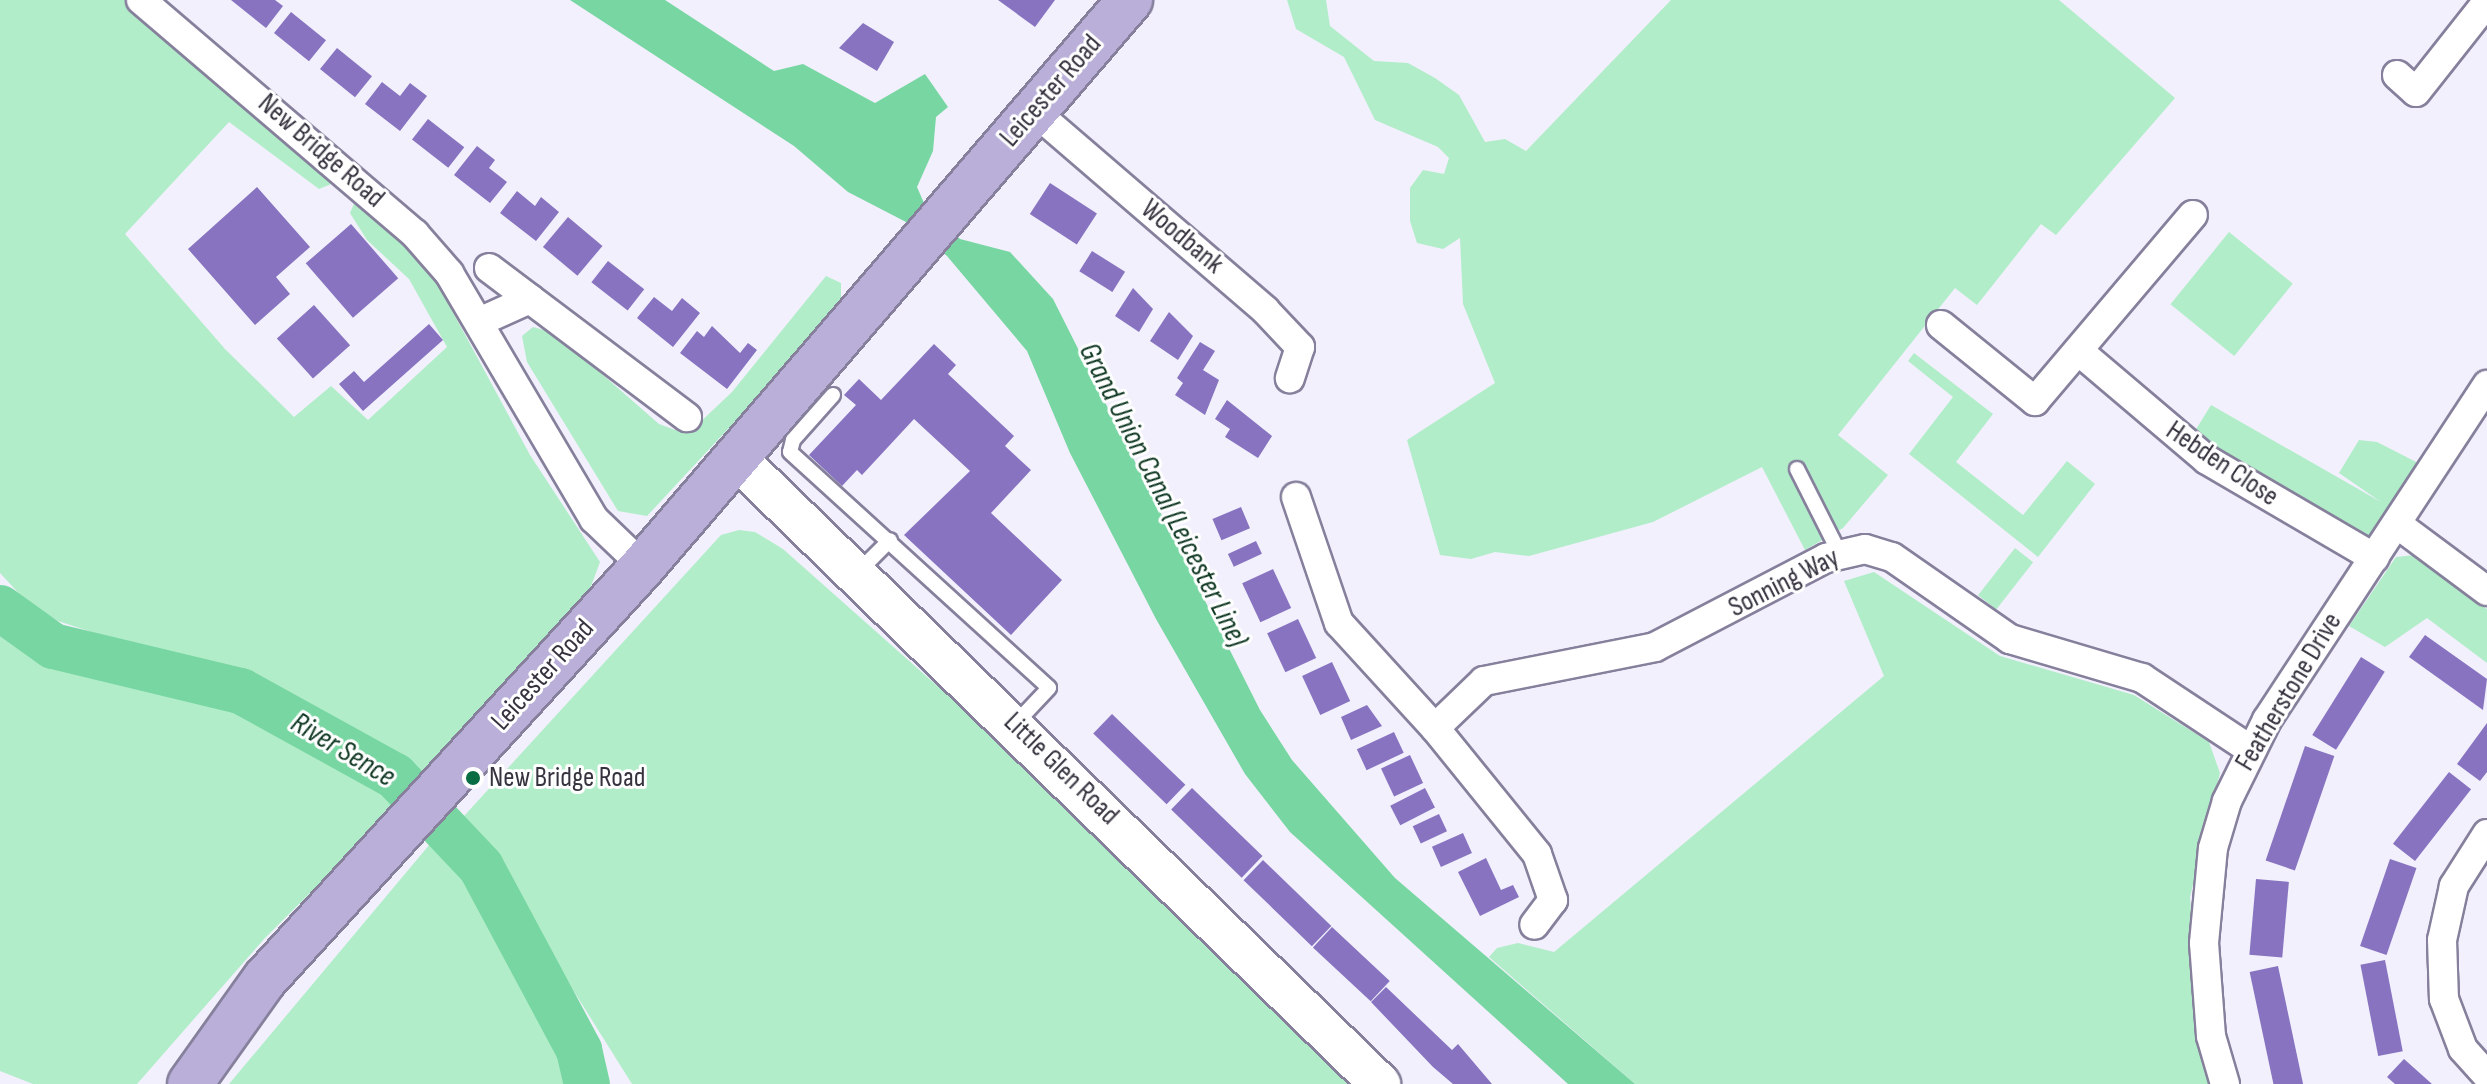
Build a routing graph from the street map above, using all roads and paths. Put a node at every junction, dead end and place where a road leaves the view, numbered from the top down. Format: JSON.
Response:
{"nodes":[{"id":1,"x":141,"y":0,"type":"edge"},
{"id":2,"x":1130,"y":0,"type":"edge"},
{"id":3,"x":2487,"y":2,"type":"edge"},
{"id":4,"x":2397,"y":75,"type":"dead end"},
{"id":5,"x":1034,"y":111,"type":"junction"},
{"id":6,"x":2193,"y":215,"type":"dead end"},
{"id":7,"x":489,"y":268,"type":"dead end"},
{"id":8,"x":530,"y":299,"type":"junction"},
{"id":9,"x":479,"y":322,"type":"junction"},
{"id":10,"x":1941,"y":325,"type":"dead end"},
{"id":11,"x":2081,"y":353,"type":"junction"},
{"id":12,"x":1290,"y":378,"type":"dead end"},
{"id":13,"x":2487,"y":385,"type":"edge"},
{"id":14,"x":833,"y":395,"type":"dead end"},
{"id":15,"x":687,"y":417,"type":"dead end"},
{"id":16,"x":737,"y":459,"type":"junction"},
{"id":17,"x":1797,"y":469,"type":"dead end"},
{"id":18,"x":1296,"y":497,"type":"dead end"},
{"id":19,"x":2397,"y":524,"type":"junction"},
{"id":20,"x":890,"y":540,"type":"junction"},
{"id":21,"x":1839,"y":552,"type":"junction"},
{"id":22,"x":2375,"y":558,"type":"junction"},
{"id":23,"x":643,"y":566,"type":"junction"},
{"id":24,"x":858,"y":572,"type":"junction"},
{"id":25,"x":2487,"y":591,"type":"edge"},
{"id":26,"x":1015,"y":724,"type":"junction"},
{"id":27,"x":1435,"y":728,"type":"junction"},
{"id":28,"x":2251,"y":750,"type":"junction"},
{"id":29,"x":2487,"y":834,"type":"edge"},
{"id":30,"x":1534,"y":925,"type":"dead end"},
{"id":31,"x":2487,"y":1076,"type":"edge"},
{"id":32,"x":190,"y":1084,"type":"edge"},
{"id":33,"x":1380,"y":1084,"type":"edge"},
{"id":34,"x":2225,"y":1084,"type":"edge"}],
"edges":[{"from":1,"to":9,"type":"street","name":"New Bridge Road"},
{"from":2,"to":5,"type":"main road","name":"Leicester Road"},
{"from":3,"to":4,"type":"street"},
{"from":5,"to":12,"type":"street","name":"Woodbank"},
{"from":5,"to":16,"type":"main road","name":"Leicester Road"},
{"from":6,"to":11,"type":"street"},
{"from":7,"to":8,"type":"street"},
{"from":8,"to":9,"type":"street"},
{"from":8,"to":15,"type":"street"},
{"from":9,"to":23,"type":"street","name":"New Bridge Road"},
{"from":10,"to":11,"type":"street"},
{"from":11,"to":22,"type":"street","name":"Hebden Close"},
{"from":13,"to":19,"type":"street","name":"Featherstone Drive"},
{"from":14,"to":20,"type":"lane"},
{"from":16,"to":23,"type":"main road","name":"Leicester Road"},
{"from":16,"to":24,"type":"main road","name":"Little Glen Road"},
{"from":17,"to":21,"type":"lane"},
{"from":18,"to":27,"type":"street"},
{"from":19,"to":22,"type":"street","name":"Featherstone Drive"},
{"from":19,"to":25,"type":"street"},
{"from":20,"to":24,"type":"lane"},
{"from":20,"to":26,"type":"lane"},
{"from":21,"to":27,"type":"street","name":"Sonning Way"},
{"from":21,"to":28,"type":"street","name":"Sonning Way"},
{"from":22,"to":28,"type":"street","name":"Featherstone Drive"},
{"from":23,"to":32,"type":"main road","name":"Leicester Road"},
{"from":24,"to":26,"type":"main road","name":"Little Glen Road"},
{"from":26,"to":33,"type":"main road","name":"Little Glen Road"},
{"from":27,"to":30,"type":"street"},
{"from":28,"to":34,"type":"street","name":"Featherstone Drive"},
{"from":29,"to":31,"type":"street"}]}
